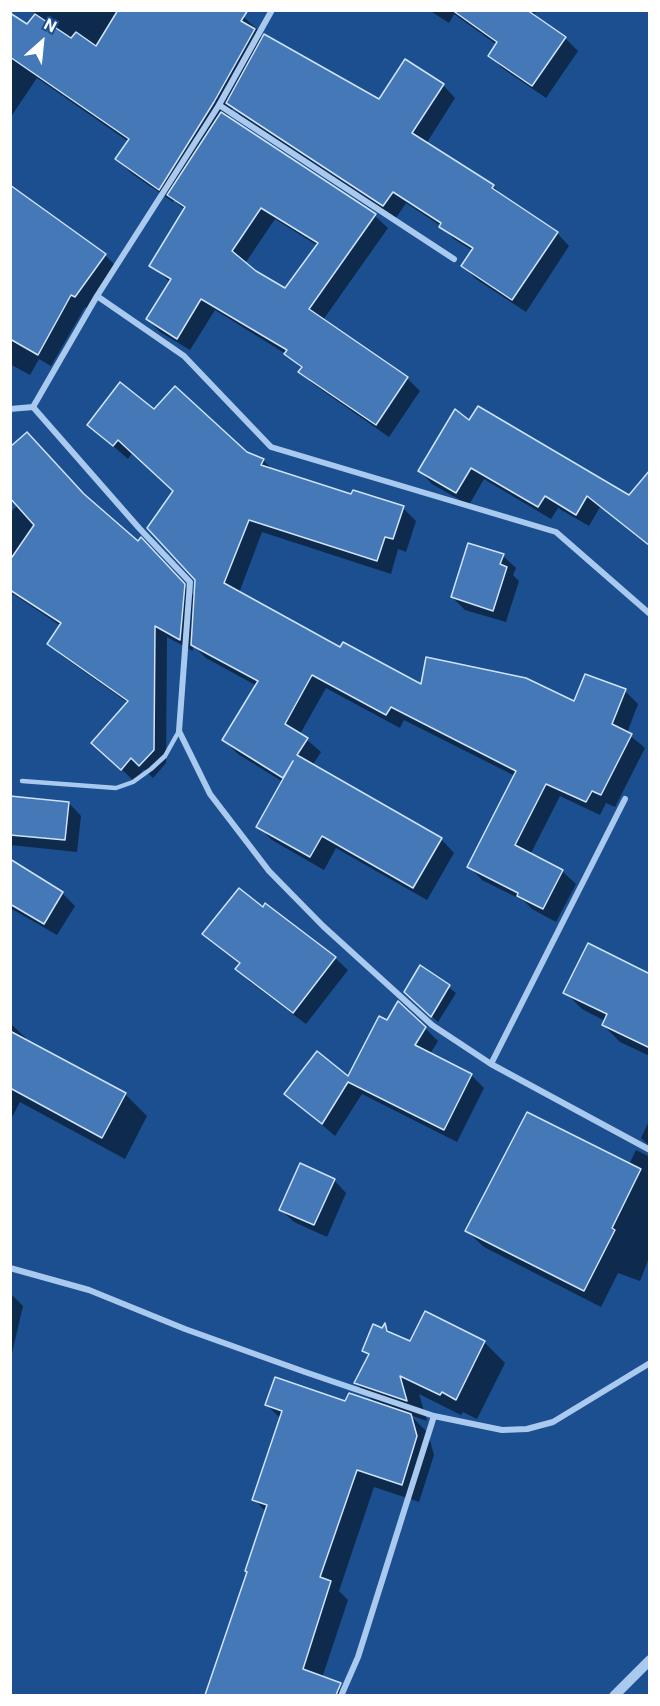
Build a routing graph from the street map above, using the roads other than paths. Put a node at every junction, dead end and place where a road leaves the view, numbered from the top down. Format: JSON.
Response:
{"nodes":[{"id":1,"x":272,"y":10,"type":"edge"},
{"id":2,"x":219,"y":105,"type":"junction"},
{"id":3,"x":454,"y":259,"type":"dead end"},
{"id":4,"x":97,"y":296,"type":"junction"},
{"id":5,"x":33,"y":407,"type":"junction"},
{"id":6,"x":10,"y":409,"type":"edge"},
{"id":7,"x":650,"y":614,"type":"edge"},
{"id":8,"x":179,"y":731,"type":"junction"},
{"id":9,"x":22,"y":781,"type":"dead end"},
{"id":10,"x":625,"y":798,"type":"dead end"},
{"id":11,"x":491,"y":1064,"type":"junction"},
{"id":12,"x":650,"y":1150,"type":"edge"},
{"id":13,"x":10,"y":1268,"type":"edge"},
{"id":14,"x":650,"y":1363,"type":"edge"},
{"id":15,"x":434,"y":1416,"type":"junction"},
{"id":16,"x":650,"y":1660,"type":"edge"},
{"id":17,"x":341,"y":1695,"type":"edge"},
{"id":18,"x":614,"y":1695,"type":"edge"}],
"edges":[{"from":1,"to":2,"type":"street"},
{"from":2,"to":3,"type":"street"},
{"from":2,"to":4,"type":"street"},
{"from":4,"to":5,"type":"street"},
{"from":4,"to":7,"type":"street"},
{"from":5,"to":6,"type":"street"},
{"from":5,"to":8,"type":"street"},
{"from":8,"to":9,"type":"lane"},
{"from":8,"to":11,"type":"street"},
{"from":10,"to":11,"type":"street"},
{"from":11,"to":12,"type":"street"},
{"from":13,"to":15,"type":"street"},
{"from":14,"to":15,"type":"street"},
{"from":15,"to":17,"type":"street"},
{"from":16,"to":18,"type":"street"}]}
